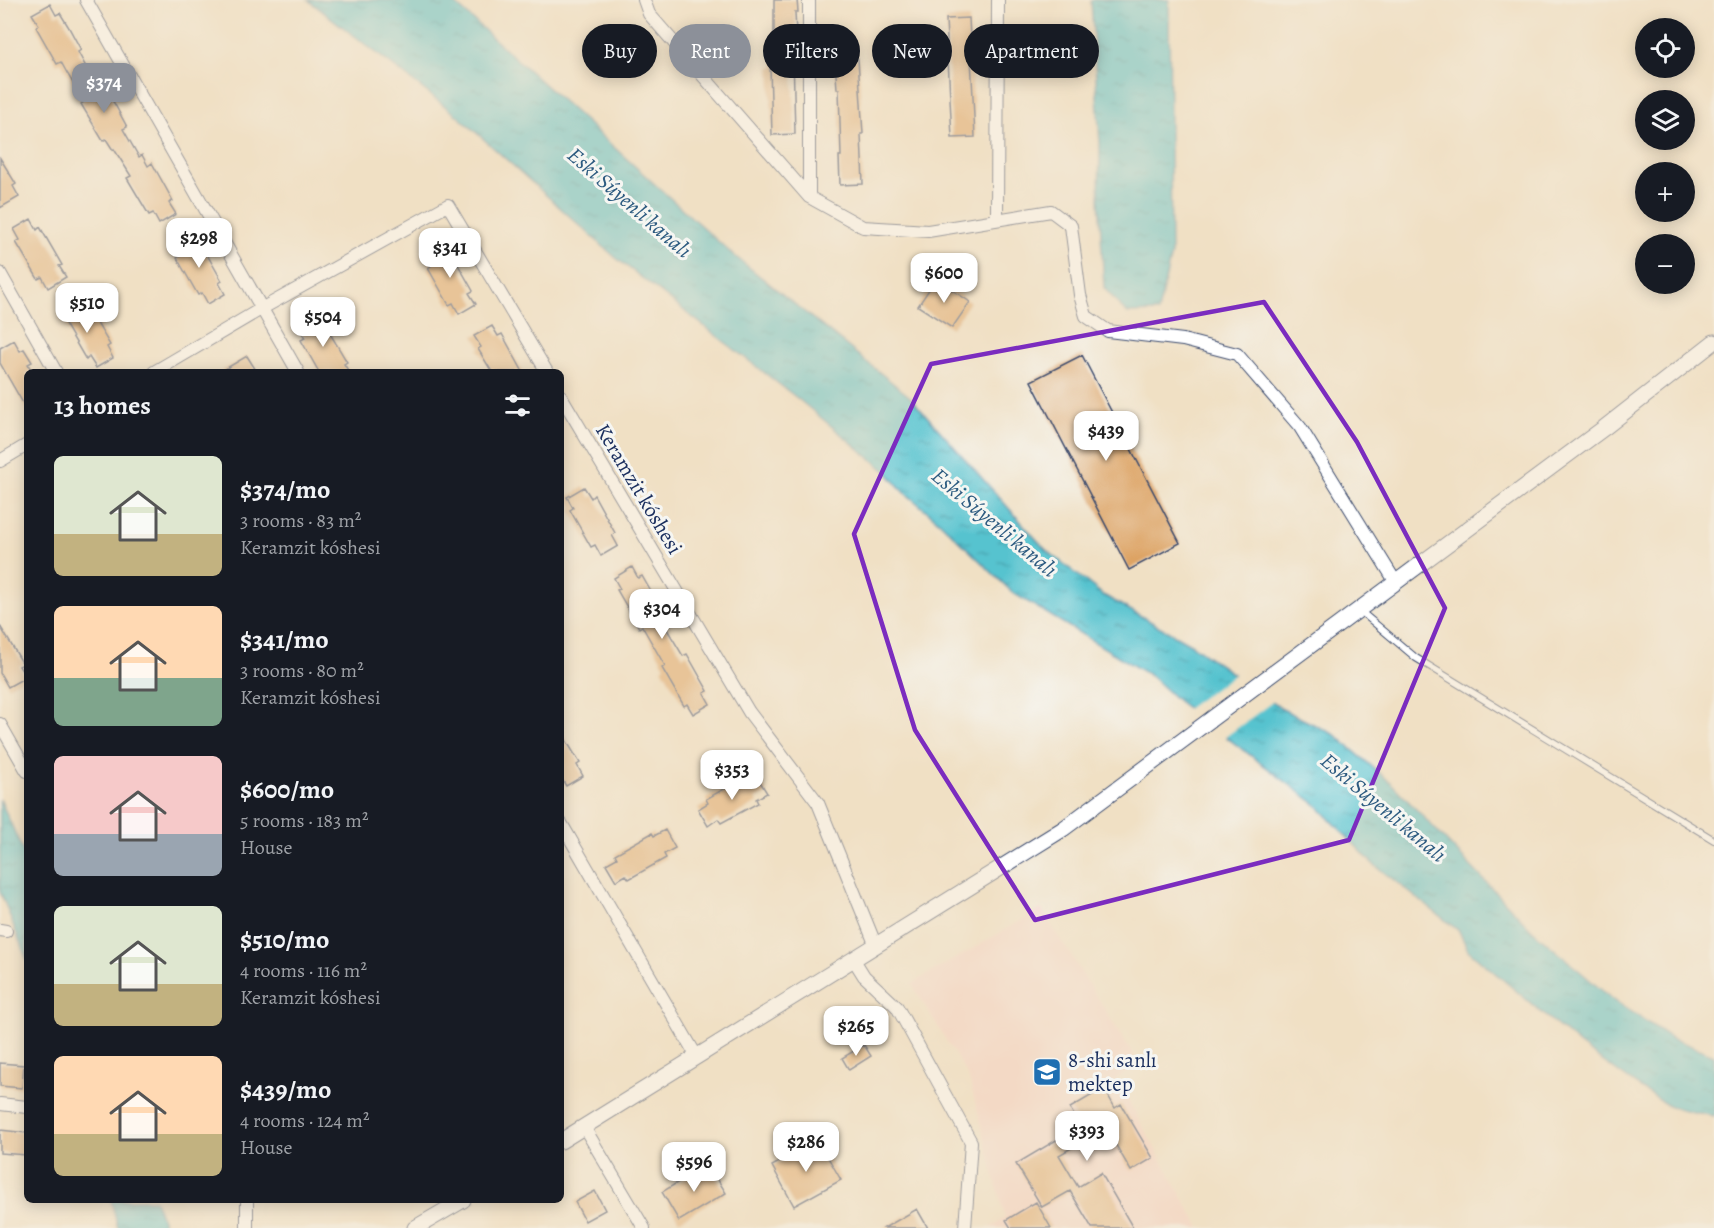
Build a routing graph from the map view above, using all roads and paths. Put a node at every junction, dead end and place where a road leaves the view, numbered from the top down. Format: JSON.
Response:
{"nodes":[{"id":1,"x":86,"y":0,"type":"edge"},
{"id":2,"x":644,"y":0,"type":"edge"},
{"id":3,"x":809,"y":0,"type":"edge"},
{"id":4,"x":998,"y":0,"type":"edge"},
{"id":5,"x":808,"y":197,"type":"junction"},
{"id":6,"x":997,"y":219,"type":"junction"},
{"id":7,"x":0,"y":273,"type":"edge"},
{"id":8,"x":261,"y":309,"type":"junction"},
{"id":9,"x":1714,"y":342,"type":"edge"},
{"id":10,"x":54,"y":369,"type":"edge"},
{"id":11,"x":159,"y":369,"type":"edge"},
{"id":12,"x":296,"y":369,"type":"edge"},
{"id":13,"x":545,"y":369,"type":"edge"},
{"id":14,"x":564,"y":401,"type":"edge"},
{"id":15,"x":24,"y":448,"type":"edge"},
{"id":16,"x":0,"y":461,"type":"edge"},
{"id":17,"x":1395,"y":581,"type":"junction"},
{"id":18,"x":1358,"y":609,"type":"junction"},
{"id":19,"x":0,"y":724,"type":"edge"},
{"id":20,"x":24,"y":766,"type":"edge"},
{"id":21,"x":564,"y":828,"type":"edge"},
{"id":22,"x":1714,"y":840,"type":"edge"},
{"id":23,"x":876,"y":946,"type":"junction"},
{"id":24,"x":854,"y":960,"type":"junction"},
{"id":25,"x":697,"y":1057,"type":"junction"},
{"id":26,"x":0,"y":1104,"type":"edge"},
{"id":27,"x":24,"y":1107,"type":"edge"},
{"id":28,"x":584,"y":1127,"type":"junction"},
{"id":29,"x":564,"y":1139,"type":"edge"},
{"id":30,"x":246,"y":1203,"type":"edge"},
{"id":31,"x":458,"y":1203,"type":"edge"},
{"id":32,"x":247,"y":1228,"type":"edge"},
{"id":33,"x":415,"y":1228,"type":"edge"},
{"id":34,"x":644,"y":1228,"type":"edge"},
{"id":35,"x":965,"y":1228,"type":"edge"}],
"edges":[{"from":1,"to":8,"type":"street"},
{"from":2,"to":5,"type":"street"},
{"from":3,"to":5,"type":"street"},
{"from":4,"to":6,"type":"street"},
{"from":5,"to":6,"type":"street"},
{"from":6,"to":17,"type":"street"},
{"from":7,"to":10,"type":"street"},
{"from":8,"to":11,"type":"street"},
{"from":8,"to":12,"type":"street"},
{"from":8,"to":13,"type":"street"},
{"from":9,"to":17,"type":"street"},
{"from":14,"to":23,"type":"street","name":"Keramzit kóshesi"},
{"from":15,"to":16,"type":"street"},
{"from":17,"to":18,"type":"street"},
{"from":18,"to":22,"type":"lane"},
{"from":18,"to":23,"type":"street"},
{"from":19,"to":20,"type":"street"},
{"from":21,"to":25,"type":"street"},
{"from":23,"to":24,"type":"street"},
{"from":24,"to":25,"type":"street"},
{"from":24,"to":35,"type":"street"},
{"from":25,"to":28,"type":"street"},
{"from":26,"to":27,"type":"street"},
{"from":28,"to":29,"type":"street"},
{"from":28,"to":34,"type":"street"},
{"from":30,"to":32,"type":"street"},
{"from":31,"to":33,"type":"street"}]}
